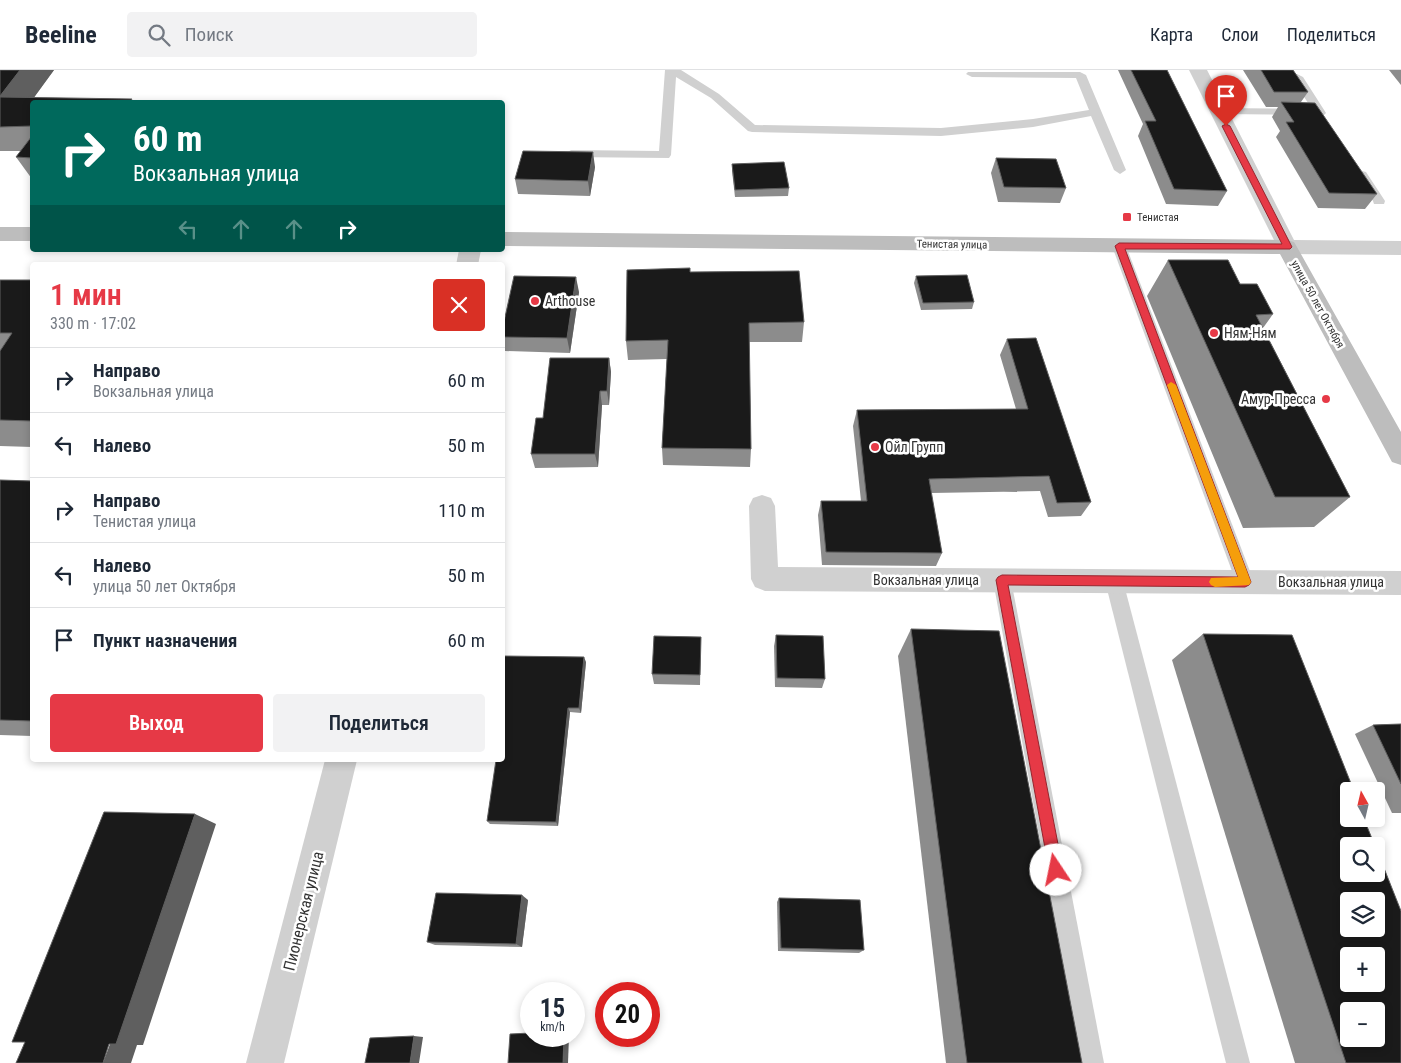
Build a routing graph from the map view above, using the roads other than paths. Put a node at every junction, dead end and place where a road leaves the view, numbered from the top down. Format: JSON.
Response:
{"nodes":[{"id":1,"x":672,"y":70,"type":"edge"},
{"id":2,"x":1198,"y":70,"type":"edge"},
{"id":3,"x":972,"y":74,"type":"dead end"},
{"id":4,"x":1297,"y":77,"type":"edge"},
{"id":5,"x":1218,"y":111,"type":"junction"},
{"id":6,"x":1095,"y":112,"type":"junction"},
{"id":7,"x":557,"y":154,"type":"edge"},
{"id":8,"x":1358,"y":169,"type":"edge"},
{"id":9,"x":1120,"y":170,"type":"dead end"},
{"id":10,"x":1379,"y":201,"type":"edge"},
{"id":11,"x":0,"y":234,"type":"edge"},
{"id":12,"x":30,"y":234,"type":"edge"},
{"id":13,"x":505,"y":239,"type":"edge"},
{"id":14,"x":1119,"y":246,"type":"junction"},
{"id":15,"x":1287,"y":247,"type":"junction"},
{"id":16,"x":1401,"y":248,"type":"edge"},
{"id":17,"x":1401,"y":455,"type":"edge"},
{"id":18,"x":762,"y":506,"type":"dead end"},
{"id":19,"x":1002,"y":580,"type":"junction"},
{"id":20,"x":1114,"y":581,"type":"junction"},
{"id":21,"x":1245,"y":582,"type":"junction"},
{"id":22,"x":1401,"y":583,"type":"edge"},
{"id":23,"x":340,"y":762,"type":"edge"},
{"id":24,"x":265,"y":1063,"type":"edge"},
{"id":25,"x":1092,"y":1063,"type":"edge"},
{"id":26,"x":1238,"y":1063,"type":"edge"}],
"edges":[{"from":1,"to":6,"type":"lane"},
{"from":1,"to":7,"type":"lane"},
{"from":2,"to":5,"type":"street","name":"улица 50 лет Октября"},
{"from":3,"to":6,"type":"lane"},
{"from":4,"to":5,"type":"lane"},
{"from":5,"to":15,"type":"street","name":"улица 50 лет Октября"},
{"from":6,"to":9,"type":"lane"},
{"from":8,"to":10,"type":"lane"},
{"from":11,"to":12,"type":"main road"},
{"from":13,"to":14,"type":"main road","name":"Тенистая улица"},
{"from":14,"to":15,"type":"main road","name":"Тенистая улица"},
{"from":14,"to":21,"type":"lane"},
{"from":15,"to":16,"type":"street","name":"Тенистая улица"},
{"from":15,"to":17,"type":"main road","name":"улица 50 лет Октября"},
{"from":18,"to":19,"type":"street","name":"Вокзальная улица"},
{"from":19,"to":20,"type":"street","name":"Вокзальная улица"},
{"from":19,"to":25,"type":"lane"},
{"from":20,"to":21,"type":"street","name":"Вокзальная улица"},
{"from":20,"to":26,"type":"lane"},
{"from":21,"to":22,"type":"street","name":"Вокзальная улица"},
{"from":23,"to":24,"type":"street","name":"Пионерская улица"}]}
